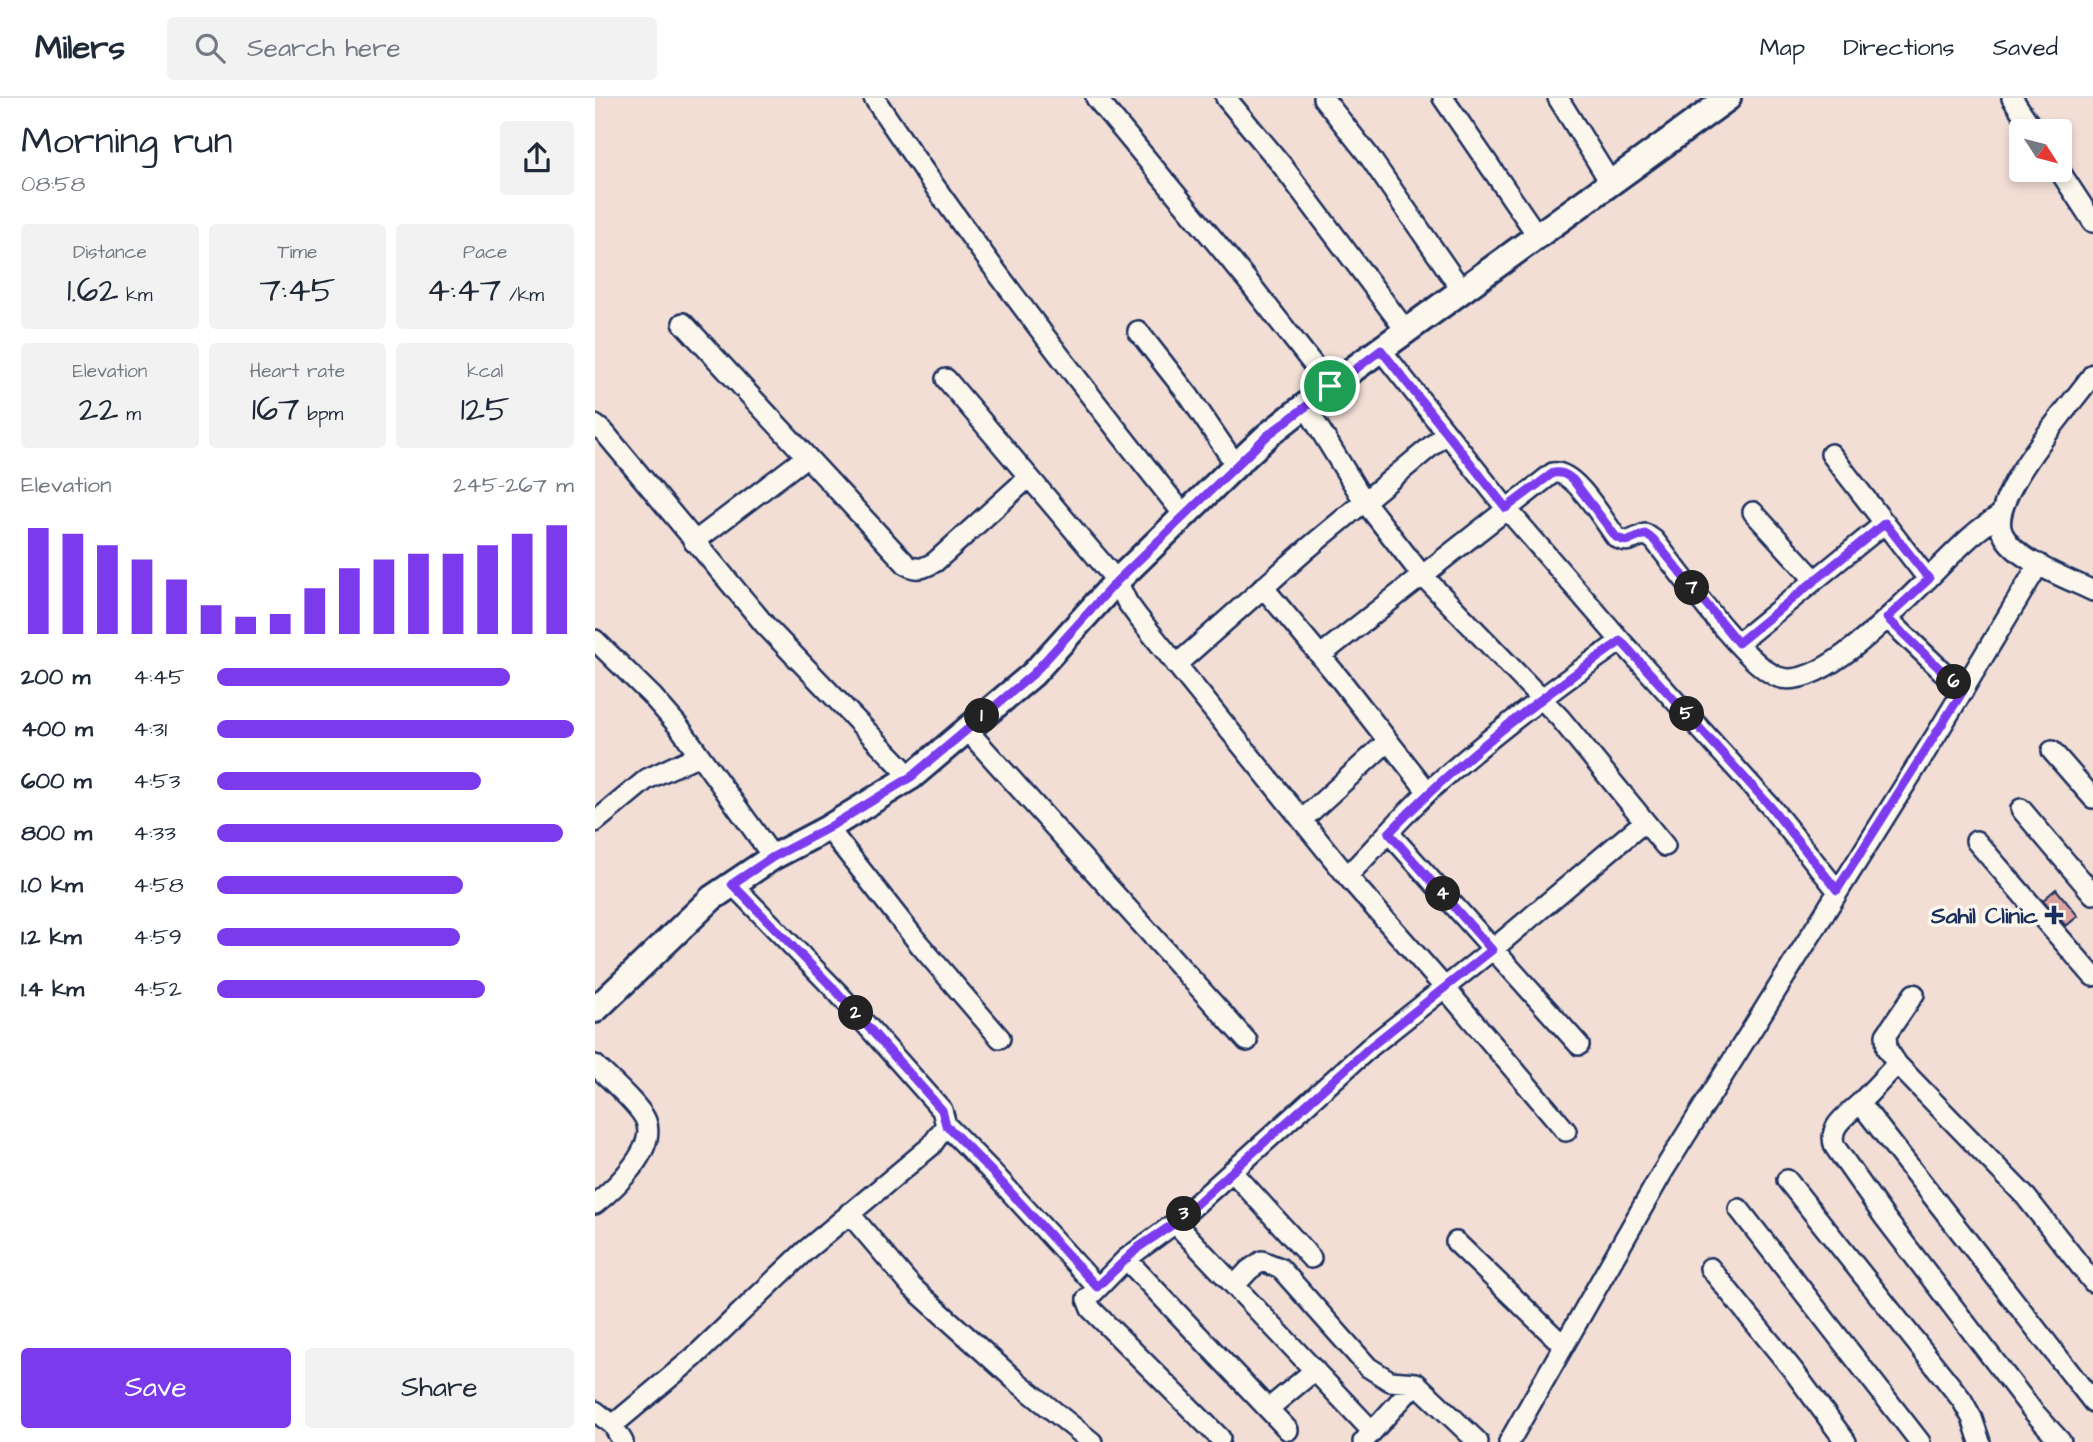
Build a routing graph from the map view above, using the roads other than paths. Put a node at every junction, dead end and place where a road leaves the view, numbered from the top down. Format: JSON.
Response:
{"nodes":[{"id":1,"x":874,"y":98,"type":"edge"},
{"id":2,"x":1096,"y":98,"type":"edge"},
{"id":3,"x":1226,"y":98,"type":"edge"},
{"id":4,"x":1323,"y":98,"type":"edge"},
{"id":5,"x":1443,"y":98,"type":"edge"},
{"id":6,"x":1558,"y":98,"type":"edge"},
{"id":7,"x":1728,"y":98,"type":"edge"},
{"id":8,"x":2012,"y":98,"type":"edge"},
{"id":9,"x":2026,"y":119,"type":"edge"},
{"id":10,"x":1610,"y":182,"type":"junction"},
{"id":11,"x":2067,"y":182,"type":"edge"},
{"id":12,"x":2093,"y":222,"type":"edge"},
{"id":13,"x":1537,"y":235,"type":"junction"},
{"id":14,"x":1463,"y":292,"type":"junction"},
{"id":15,"x":683,"y":323,"type":"dead end"},
{"id":16,"x":1138,"y":331,"type":"dead end"},
{"id":17,"x":1407,"y":332,"type":"junction"},
{"id":18,"x":1381,"y":350,"type":"junction"},
{"id":19,"x":2093,"y":374,"type":"edge"},
{"id":20,"x":946,"y":379,"type":"dead end"},
{"id":21,"x":1330,"y":386,"type":"junction"},
{"id":22,"x":1306,"y":407,"type":"junction"},
{"id":23,"x":595,"y":425,"type":"edge"},
{"id":24,"x":1447,"y":433,"type":"junction"},
{"id":25,"x":1831,"y":454,"type":"dead end"},
{"id":26,"x":806,"y":457,"type":"junction"},
{"id":27,"x":1236,"y":465,"type":"junction"},
{"id":28,"x":1029,"y":477,"type":"junction"},
{"id":29,"x":1364,"y":500,"type":"junction"},
{"id":30,"x":1506,"y":508,"type":"junction"},
{"id":31,"x":1753,"y":512,"type":"dead end"},
{"id":32,"x":2000,"y":515,"type":"junction"},
{"id":33,"x":1185,"y":516,"type":"junction"},
{"id":34,"x":1885,"y":523,"type":"junction"},
{"id":35,"x":694,"y":542,"type":"junction"},
{"id":36,"x":2039,"y":564,"type":"junction"},
{"id":37,"x":1421,"y":574,"type":"junction"},
{"id":38,"x":1929,"y":579,"type":"junction"},
{"id":39,"x":1815,"y":580,"type":"junction"},
{"id":40,"x":1117,"y":581,"type":"junction"},
{"id":41,"x":1263,"y":587,"type":"junction"},
{"id":42,"x":2093,"y":591,"type":"edge"},
{"id":43,"x":1887,"y":618,"type":"junction"},
{"id":44,"x":595,"y":640,"type":"edge"},
{"id":45,"x":1621,"y":641,"type":"junction"},
{"id":46,"x":1738,"y":643,"type":"junction"},
{"id":47,"x":1321,"y":655,"type":"junction"},
{"id":48,"x":1176,"y":665,"type":"junction"},
{"id":49,"x":1963,"y":691,"type":"junction"},
{"id":50,"x":1541,"y":697,"type":"junction"},
{"id":51,"x":967,"y":730,"type":"junction"},
{"id":52,"x":1388,"y":741,"type":"junction"},
{"id":53,"x":2052,"y":751,"type":"dead end"},
{"id":54,"x":699,"y":755,"type":"junction"},
{"id":55,"x":911,"y":777,"type":"junction"},
{"id":56,"x":1428,"y":792,"type":"junction"},
{"id":57,"x":2093,"y":798,"type":"edge"},
{"id":58,"x":2021,"y":809,"type":"dead end"},
{"id":59,"x":1302,"y":820,"type":"junction"},
{"id":60,"x":1644,"y":821,"type":"junction"},
{"id":61,"x":595,"y":822,"type":"edge"},
{"id":62,"x":828,"y":828,"type":"junction"},
{"id":63,"x":1389,"y":833,"type":"junction"},
{"id":64,"x":1976,"y":841,"type":"dead end"},
{"id":65,"x":1665,"y":846,"type":"dead end"},
{"id":66,"x":773,"y":857,"type":"junction"},
{"id":67,"x":1347,"y":876,"type":"junction"},
{"id":68,"x":732,"y":884,"type":"junction"},
{"id":69,"x":1837,"y":890,"type":"junction"},
{"id":70,"x":2093,"y":894,"type":"edge"},
{"id":71,"x":1492,"y":950,"type":"junction"},
{"id":72,"x":2093,"y":976,"type":"edge"},
{"id":73,"x":1445,"y":988,"type":"junction"},
{"id":74,"x":1914,"y":994,"type":"dead end"},
{"id":75,"x":595,"y":1010,"type":"edge"},
{"id":76,"x":999,"y":1038,"type":"dead end"},
{"id":77,"x":1248,"y":1041,"type":"dead end"},
{"id":78,"x":1580,"y":1045,"type":"dead end"},
{"id":79,"x":1897,"y":1064,"type":"junction"},
{"id":80,"x":595,"y":1065,"type":"edge"},
{"id":81,"x":1860,"y":1103,"type":"junction"},
{"id":82,"x":946,"y":1125,"type":"junction"},
{"id":83,"x":1566,"y":1131,"type":"dead end"},
{"id":84,"x":1232,"y":1171,"type":"junction"},
{"id":85,"x":1787,"y":1180,"type":"dead end"},
{"id":86,"x":595,"y":1204,"type":"edge"},
{"id":87,"x":1739,"y":1209,"type":"dead end"},
{"id":88,"x":849,"y":1213,"type":"junction"},
{"id":89,"x":1175,"y":1223,"type":"junction"},
{"id":90,"x":1456,"y":1242,"type":"dead end"},
{"id":91,"x":1311,"y":1258,"type":"dead end"},
{"id":92,"x":1126,"y":1259,"type":"junction"},
{"id":93,"x":1710,"y":1268,"type":"dead end"},
{"id":94,"x":2093,"y":1282,"type":"edge"},
{"id":95,"x":1235,"y":1285,"type":"junction"},
{"id":96,"x":1097,"y":1287,"type":"junction"},
{"id":97,"x":1563,"y":1345,"type":"junction"},
{"id":98,"x":1315,"y":1370,"type":"junction"},
{"id":99,"x":1416,"y":1383,"type":"junction"},
{"id":100,"x":2093,"y":1402,"type":"edge"},
{"id":101,"x":1268,"y":1409,"type":"junction"},
{"id":102,"x":595,"y":1411,"type":"edge"},
{"id":103,"x":613,"y":1425,"type":"junction"},
{"id":104,"x":1288,"y":1430,"type":"dead end"},
{"id":105,"x":1368,"y":1437,"type":"edge"},
{"id":106,"x":1220,"y":1438,"type":"dead end"},
{"id":107,"x":623,"y":1442,"type":"edge"},
{"id":108,"x":1092,"y":1442,"type":"edge"},
{"id":109,"x":1478,"y":1442,"type":"edge"},
{"id":110,"x":1509,"y":1442,"type":"edge"},
{"id":111,"x":1846,"y":1442,"type":"edge"},
{"id":112,"x":1920,"y":1442,"type":"edge"},
{"id":113,"x":1980,"y":1442,"type":"edge"},
{"id":114,"x":2061,"y":1442,"type":"edge"}],
"edges":[{"from":1,"to":33,"type":"street"},
{"from":2,"to":21,"type":"street"},
{"from":3,"to":17,"type":"street"},
{"from":4,"to":14,"type":"street"},
{"from":5,"to":13,"type":"street"},
{"from":6,"to":10,"type":"street"},
{"from":7,"to":10,"type":"street"},
{"from":8,"to":9,"type":"street"},
{"from":10,"to":13,"type":"street"},
{"from":11,"to":12,"type":"street"},
{"from":13,"to":14,"type":"street"},
{"from":14,"to":17,"type":"street"},
{"from":15,"to":26,"type":"street"},
{"from":16,"to":27,"type":"street"},
{"from":17,"to":18,"type":"street"},
{"from":18,"to":21,"type":"street"},
{"from":18,"to":24,"type":"street"},
{"from":19,"to":32,"type":"street"},
{"from":20,"to":28,"type":"street"},
{"from":21,"to":22,"type":"street"},
{"from":22,"to":27,"type":"street"},
{"from":22,"to":29,"type":"street"},
{"from":23,"to":35,"type":"street"},
{"from":24,"to":29,"type":"street"},
{"from":24,"to":30,"type":"street"},
{"from":25,"to":34,"type":"street"},
{"from":26,"to":28,"type":"street"},
{"from":26,"to":35,"type":"street"},
{"from":27,"to":33,"type":"street"},
{"from":28,"to":40,"type":"street"},
{"from":29,"to":37,"type":"street"},
{"from":29,"to":41,"type":"street"},
{"from":30,"to":37,"type":"street"},
{"from":30,"to":45,"type":"street"},
{"from":30,"to":46,"type":"street"},
{"from":31,"to":39,"type":"street"},
{"from":32,"to":36,"type":"street"},
{"from":32,"to":38,"type":"street"},
{"from":33,"to":40,"type":"street"},
{"from":34,"to":38,"type":"street"},
{"from":34,"to":39,"type":"street"},
{"from":35,"to":55,"type":"street"},
{"from":36,"to":42,"type":"street"},
{"from":36,"to":49,"type":"street"},
{"from":37,"to":47,"type":"street"},
{"from":37,"to":50,"type":"street"},
{"from":38,"to":43,"type":"street"},
{"from":39,"to":46,"type":"street"},
{"from":40,"to":48,"type":"street"},
{"from":40,"to":51,"type":"street"},
{"from":41,"to":47,"type":"street"},
{"from":41,"to":48,"type":"street"},
{"from":43,"to":46,"type":"street"},
{"from":43,"to":49,"type":"street"},
{"from":44,"to":54,"type":"street"},
{"from":45,"to":50,"type":"street"},
{"from":45,"to":69,"type":"street"},
{"from":47,"to":52,"type":"street"},
{"from":48,"to":59,"type":"street"},
{"from":49,"to":69,"type":"street"},
{"from":50,"to":56,"type":"street"},
{"from":50,"to":60,"type":"street"},
{"from":51,"to":55,"type":"street"},
{"from":51,"to":77,"type":"street"},
{"from":52,"to":56,"type":"street"},
{"from":52,"to":59,"type":"street"},
{"from":53,"to":57,"type":"street"},
{"from":54,"to":61,"type":"street"},
{"from":54,"to":66,"type":"street"},
{"from":55,"to":62,"type":"street"},
{"from":56,"to":63,"type":"street"},
{"from":58,"to":70,"type":"street"},
{"from":59,"to":67,"type":"street"},
{"from":60,"to":65,"type":"street"},
{"from":60,"to":71,"type":"street"},
{"from":62,"to":66,"type":"street"},
{"from":62,"to":76,"type":"street"},
{"from":63,"to":67,"type":"street"},
{"from":63,"to":71,"type":"street"},
{"from":64,"to":72,"type":"street"},
{"from":66,"to":68,"type":"street"},
{"from":67,"to":73,"type":"street"},
{"from":68,"to":75,"type":"street"},
{"from":68,"to":82,"type":"street"},
{"from":69,"to":97,"type":"street"},
{"from":71,"to":73,"type":"street"},
{"from":71,"to":78,"type":"street"},
{"from":73,"to":83,"type":"street"},
{"from":73,"to":84,"type":"street"},
{"from":74,"to":79,"type":"street"},
{"from":79,"to":81,"type":"street"},
{"from":79,"to":94,"type":"street"},
{"from":80,"to":86,"type":"street"},
{"from":81,"to":100,"type":"street"},
{"from":81,"to":114,"type":"street"},
{"from":82,"to":88,"type":"street"},
{"from":82,"to":96,"type":"street"},
{"from":84,"to":89,"type":"street"},
{"from":84,"to":91,"type":"street"},
{"from":85,"to":113,"type":"street"},
{"from":87,"to":112,"type":"street"},
{"from":88,"to":103,"type":"street"},
{"from":88,"to":108,"type":"street"},
{"from":89,"to":92,"type":"street"},
{"from":89,"to":95,"type":"street"},
{"from":90,"to":97,"type":"street"},
{"from":92,"to":96,"type":"street"},
{"from":92,"to":101,"type":"street"},
{"from":93,"to":111,"type":"street"},
{"from":95,"to":98,"type":"street"},
{"from":95,"to":99,"type":"street"},
{"from":96,"to":106,"type":"street"},
{"from":97,"to":110,"type":"street"},
{"from":98,"to":101,"type":"street"},
{"from":98,"to":105,"type":"street"},
{"from":99,"to":105,"type":"street"},
{"from":99,"to":109,"type":"street"},
{"from":101,"to":104,"type":"street"},
{"from":102,"to":103,"type":"street"},
{"from":103,"to":107,"type":"street"}]}
